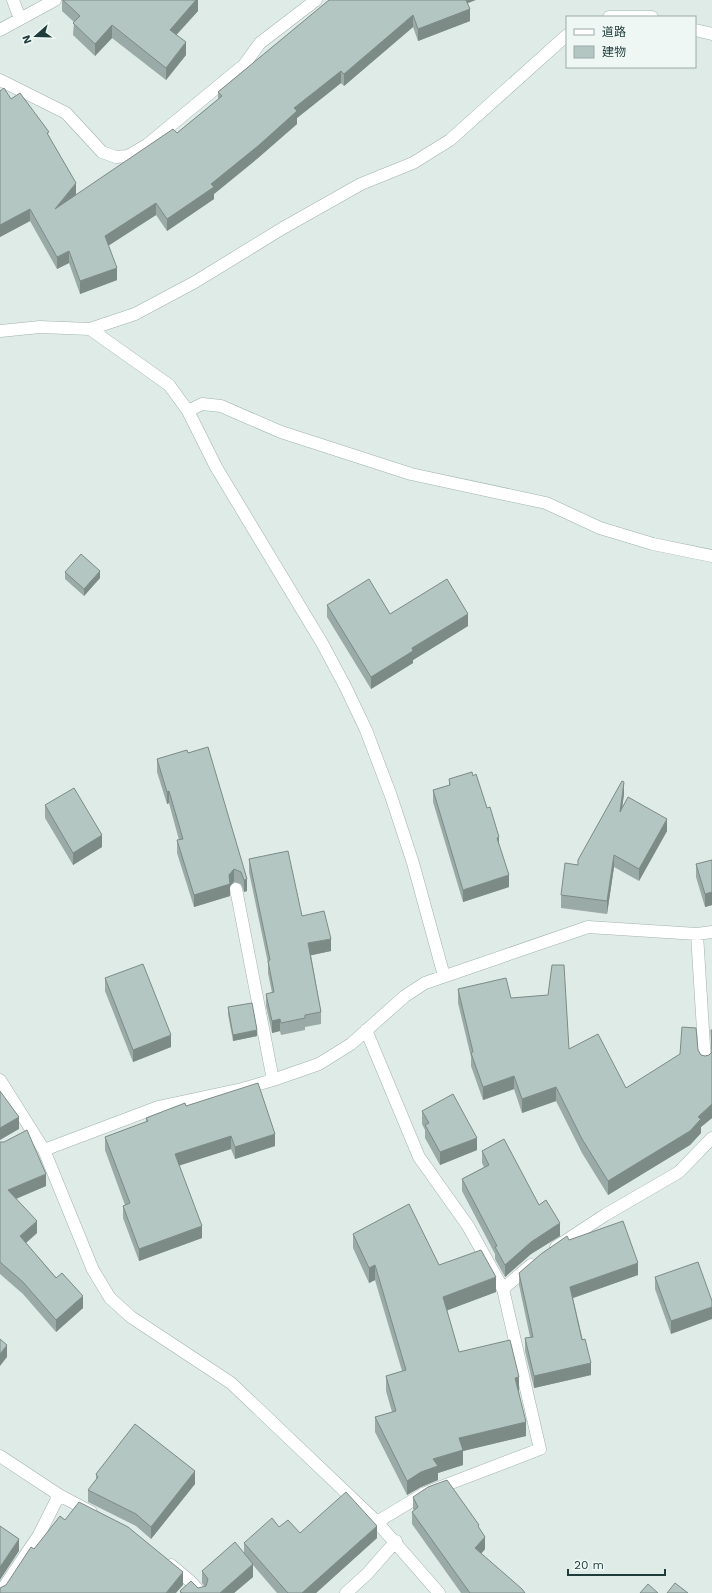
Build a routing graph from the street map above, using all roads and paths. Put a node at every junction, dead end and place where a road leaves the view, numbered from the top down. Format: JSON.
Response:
{"nodes":[{"id":1,"x":13,"y":0,"type":"edge"},
{"id":2,"x":55,"y":0,"type":"edge"},
{"id":3,"x":316,"y":0,"type":"edge"},
{"id":4,"x":20,"y":19,"type":"junction"},
{"id":5,"x":0,"y":30,"type":"edge"},
{"id":6,"x":696,"y":30,"type":"edge"},
{"id":7,"x":712,"y":34,"type":"edge"},
{"id":8,"x":566,"y":36,"type":"edge"},
{"id":9,"x":0,"y":80,"type":"edge"},
{"id":10,"x":90,"y":329,"type":"junction"},
{"id":11,"x":0,"y":331,"type":"edge"},
{"id":12,"x":188,"y":411,"type":"junction"},
{"id":13,"x":712,"y":556,"type":"edge"},
{"id":14,"x":236,"y":889,"type":"dead end"},
{"id":15,"x":712,"y":932,"type":"edge"},
{"id":16,"x":697,"y":934,"type":"junction"},
{"id":17,"x":444,"y":976,"type":"junction"},
{"id":18,"x":366,"y":1030,"type":"junction"},
{"id":19,"x":705,"y":1062,"type":"edge"},
{"id":20,"x":0,"y":1080,"type":"edge"},
{"id":21,"x":273,"y":1080,"type":"junction"},
{"id":22,"x":32,"y":1131,"type":"junction"},
{"id":23,"x":19,"y":1138,"type":"edge"},
{"id":24,"x":712,"y":1138,"type":"edge"},
{"id":25,"x":44,"y":1150,"type":"junction"},
{"id":26,"x":503,"y":1289,"type":"junction"},
{"id":27,"x":0,"y":1456,"type":"edge"},
{"id":28,"x":59,"y":1495,"type":"junction"},
{"id":29,"x":99,"y":1516,"type":"edge"},
{"id":30,"x":377,"y":1522,"type":"junction"},
{"id":31,"x":396,"y":1541,"type":"junction"},
{"id":32,"x":161,"y":1557,"type":"edge"},
{"id":33,"x":0,"y":1592,"type":"edge"},
{"id":34,"x":201,"y":1593,"type":"edge"},
{"id":35,"x":346,"y":1593,"type":"edge"},
{"id":36,"x":439,"y":1593,"type":"edge"}],
"edges":[{"from":1,"to":4,"type":"street"},
{"from":2,"to":4,"type":"street"},
{"from":3,"to":9,"type":"street"},
{"from":4,"to":5,"type":"street"},
{"from":6,"to":7,"type":"street"},
{"from":8,"to":10,"type":"street"},
{"from":10,"to":11,"type":"street"},
{"from":10,"to":12,"type":"street"},
{"from":12,"to":13,"type":"street"},
{"from":12,"to":17,"type":"street"},
{"from":14,"to":21,"type":"street"},
{"from":15,"to":16,"type":"street"},
{"from":16,"to":17,"type":"street"},
{"from":16,"to":19,"type":"street"},
{"from":17,"to":18,"type":"street"},
{"from":18,"to":21,"type":"street"},
{"from":18,"to":26,"type":"street"},
{"from":20,"to":22,"type":"street"},
{"from":21,"to":25,"type":"street"},
{"from":22,"to":23,"type":"street"},
{"from":22,"to":25,"type":"street"},
{"from":24,"to":26,"type":"street"},
{"from":25,"to":30,"type":"street"},
{"from":26,"to":30,"type":"street"},
{"from":27,"to":28,"type":"street"},
{"from":28,"to":29,"type":"street"},
{"from":28,"to":33,"type":"street"},
{"from":30,"to":31,"type":"street"},
{"from":31,"to":35,"type":"street"},
{"from":31,"to":36,"type":"street"},
{"from":32,"to":34,"type":"street"}]}
